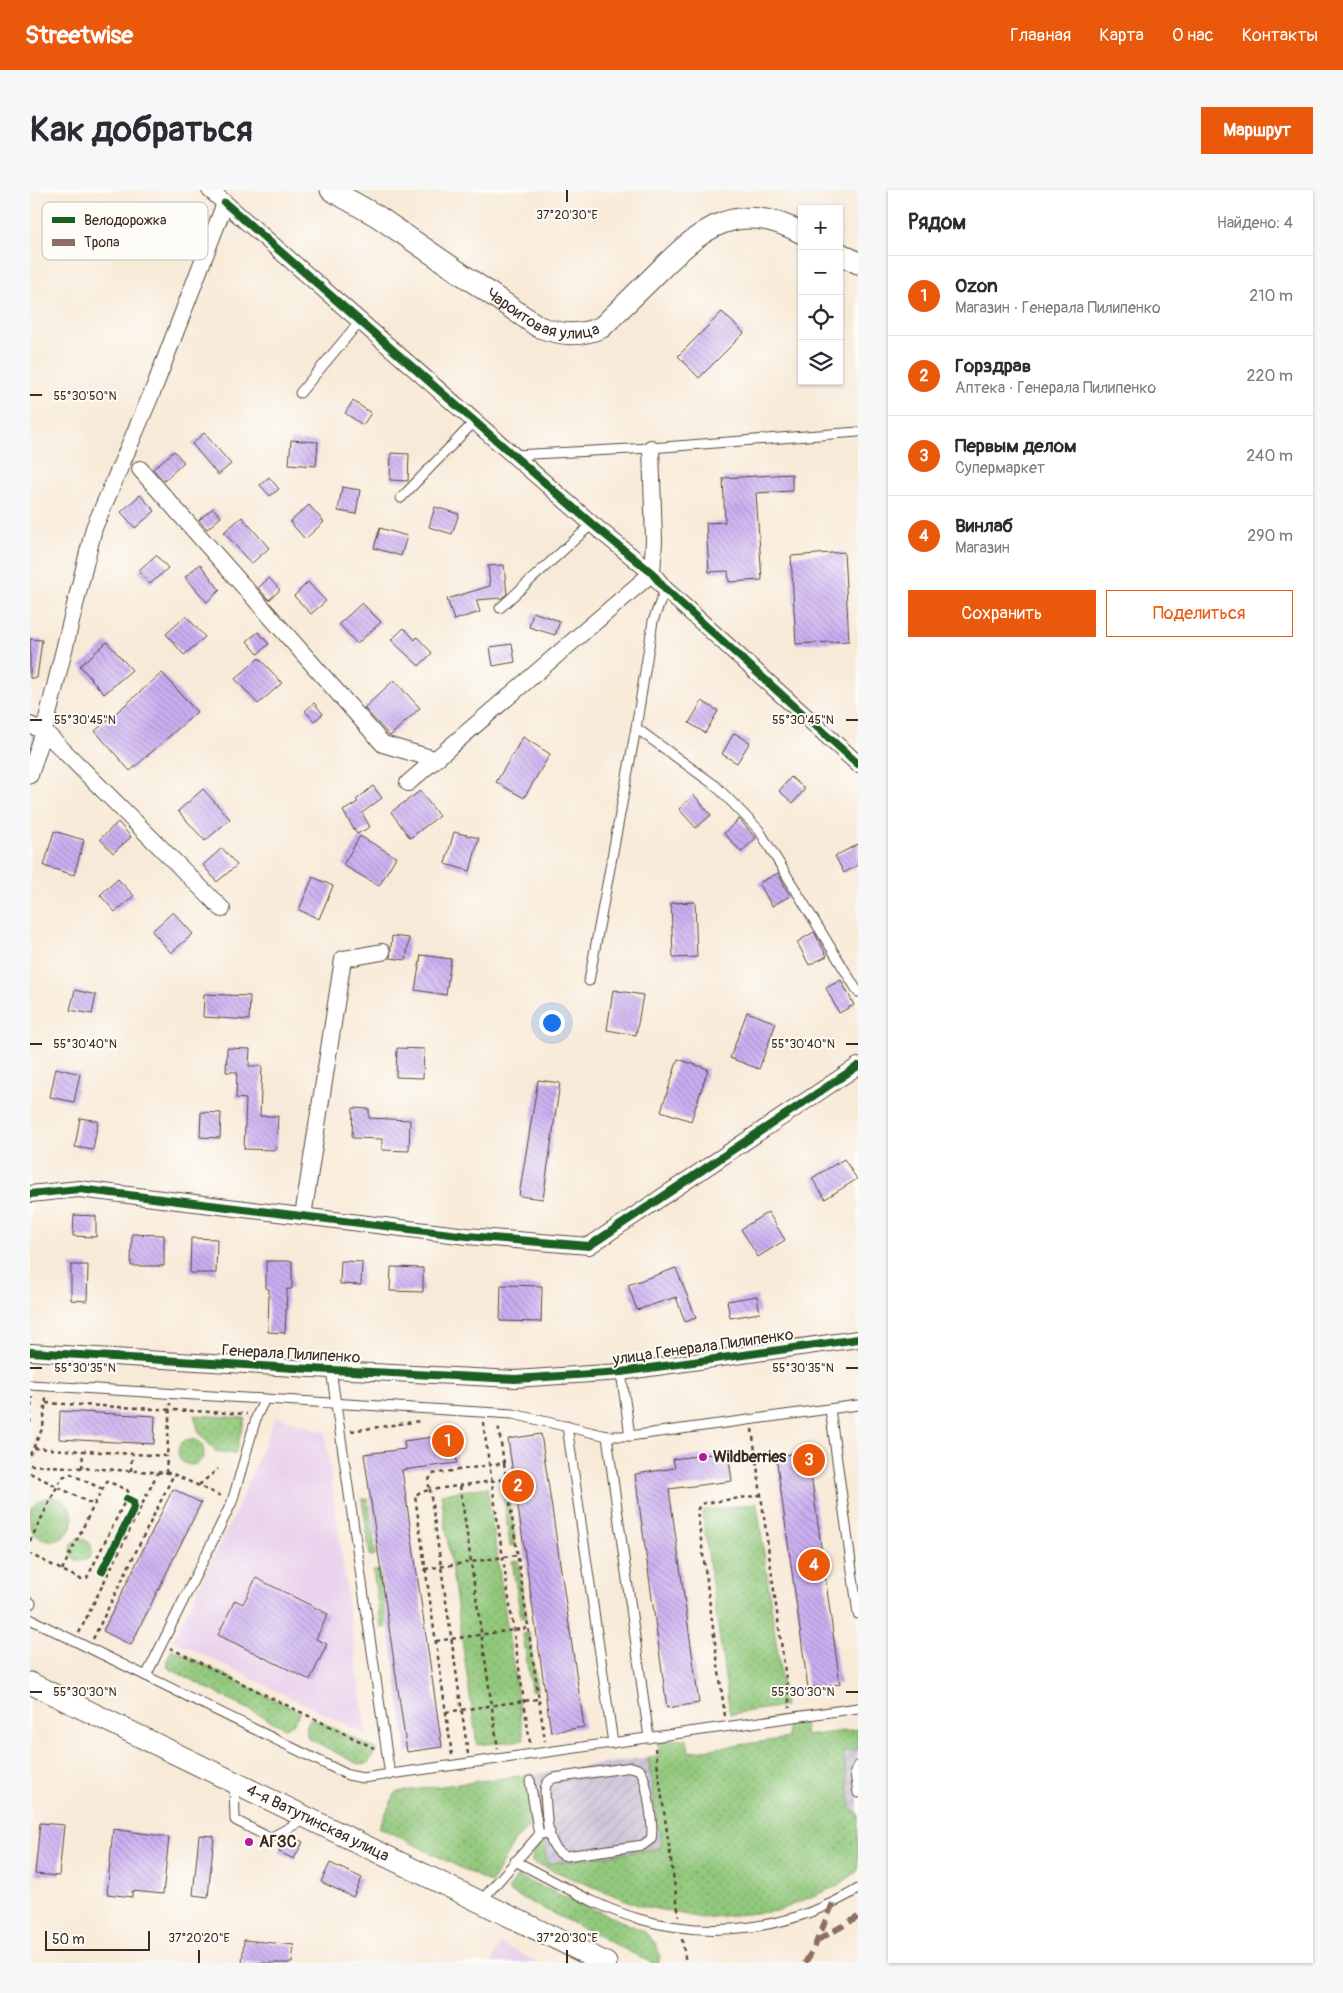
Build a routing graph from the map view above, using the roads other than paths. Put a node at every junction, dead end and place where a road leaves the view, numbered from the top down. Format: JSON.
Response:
{"nodes":[{"id":1,"x":210,"y":190,"type":"edge"},
{"id":2,"x":331,"y":190,"type":"edge"},
{"id":3,"x":226,"y":203,"type":"junction"},
{"id":4,"x":798,"y":231,"type":"edge"},
{"id":5,"x":208,"y":249,"type":"edge"},
{"id":6,"x":843,"y":255,"type":"edge"},
{"id":7,"x":204,"y":260,"type":"edge"},
{"id":8,"x":858,"y":263,"type":"edge"},
{"id":9,"x":360,"y":321,"type":"junction"},
{"id":10,"x":300,"y":393,"type":"dead end"},
{"id":11,"x":474,"y":421,"type":"junction"},
{"id":12,"x":858,"y":432,"type":"edge"},
{"id":13,"x":651,"y":448,"type":"junction"},
{"id":14,"x":513,"y":455,"type":"junction"},
{"id":15,"x":140,"y":469,"type":"dead end"},
{"id":16,"x":401,"y":498,"type":"dead end"},
{"id":17,"x":592,"y":524,"type":"junction"},
{"id":18,"x":652,"y":574,"type":"junction"},
{"id":19,"x":665,"y":589,"type":"junction"},
{"id":20,"x":500,"y":608,"type":"dead end"},
{"id":21,"x":37,"y":728,"type":"edge"},
{"id":22,"x":636,"y":728,"type":"junction"},
{"id":23,"x":434,"y":759,"type":"junction"},
{"id":24,"x":858,"y":764,"type":"edge"},
{"id":25,"x":30,"y":775,"type":"edge"},
{"id":26,"x":408,"y":783,"type":"dead end"},
{"id":27,"x":222,"y":909,"type":"dead end"},
{"id":28,"x":382,"y":952,"type":"dead end"},
{"id":29,"x":589,"y":981,"type":"dead end"},
{"id":30,"x":858,"y":992,"type":"edge"},
{"id":31,"x":858,"y":1066,"type":"edge"},
{"id":32,"x":30,"y":1194,"type":"edge"},
{"id":33,"x":303,"y":1216,"type":"junction"},
{"id":34,"x":858,"y":1339,"type":"edge"},
{"id":35,"x":30,"y":1352,"type":"edge"},
{"id":36,"x":331,"y":1370,"type":"junction"},
{"id":37,"x":621,"y":1372,"type":"junction"},
{"id":38,"x":551,"y":1378,"type":"joint"},
{"id":39,"x":31,"y":1385,"type":"edge"},
{"id":40,"x":265,"y":1399,"type":"junction"},
{"id":41,"x":336,"y":1403,"type":"junction"},
{"id":42,"x":858,"y":1405,"type":"edge"},
{"id":43,"x":830,"y":1409,"type":"junction"},
{"id":44,"x":567,"y":1426,"type":"junction"},
{"id":45,"x":607,"y":1436,"type":"junction"},
{"id":46,"x":630,"y":1436,"type":"junction"},
{"id":47,"x":858,"y":1614,"type":"edge"},
{"id":48,"x":30,"y":1619,"type":"edge"},
{"id":49,"x":146,"y":1676,"type":"junction"},
{"id":50,"x":30,"y":1682,"type":"edge"},
{"id":51,"x":858,"y":1708,"type":"edge"},
{"id":52,"x":651,"y":1737,"type":"junction"},
{"id":53,"x":613,"y":1743,"type":"junction"},
{"id":54,"x":858,"y":1766,"type":"edge"},
{"id":55,"x":390,"y":1775,"type":"junction"},
{"id":56,"x":530,"y":1781,"type":"dead end"},
{"id":57,"x":234,"y":1782,"type":"junction"},
{"id":58,"x":858,"y":1792,"type":"edge"},
{"id":59,"x":308,"y":1818,"type":"junction"},
{"id":60,"x":550,"y":1832,"type":"junction"},
{"id":61,"x":539,"y":1834,"type":"junction"},
{"id":62,"x":515,"y":1861,"type":"junction"},
{"id":63,"x":858,"y":1889,"type":"edge"},
{"id":64,"x":480,"y":1902,"type":"junction"},
{"id":65,"x":606,"y":1963,"type":"edge"}],
"edges":[{"from":1,"to":3,"type":"street"},
{"from":2,"to":4,"type":"street","name":"Чароитовая улица"},
{"from":3,"to":5,"type":"street"},
{"from":3,"to":9,"type":"street"},
{"from":6,"to":8,"type":"street"},
{"from":7,"to":21,"type":"street"},
{"from":9,"to":10,"type":"lane"},
{"from":9,"to":11,"type":"street"},
{"from":11,"to":14,"type":"street"},
{"from":11,"to":16,"type":"lane"},
{"from":12,"to":13,"type":"lane"},
{"from":13,"to":14,"type":"lane"},
{"from":13,"to":18,"type":"street"},
{"from":14,"to":17,"type":"street"},
{"from":15,"to":23,"type":"street"},
{"from":17,"to":18,"type":"street"},
{"from":17,"to":20,"type":"lane"},
{"from":18,"to":19,"type":"street"},
{"from":18,"to":23,"type":"street"},
{"from":19,"to":22,"type":"lane"},
{"from":19,"to":24,"type":"street"},
{"from":21,"to":25,"type":"street"},
{"from":21,"to":27,"type":"street"},
{"from":22,"to":29,"type":"lane"},
{"from":22,"to":30,"type":"lane"},
{"from":23,"to":26,"type":"street"},
{"from":28,"to":33,"type":"street"},
{"from":31,"to":33,"type":"street"},
{"from":32,"to":33,"type":"street"},
{"from":34,"to":37,"type":"street","name":"улица Генерала Пилипенко"},
{"from":35,"to":36,"type":"street","name":"Генерала Пилипенко"},
{"from":36,"to":38,"type":"street","name":"Генерала Пилипенко"},
{"from":36,"to":41,"type":"lane"},
{"from":37,"to":38,"type":"street","name":"улица Генерала Пилипенко"},
{"from":37,"to":46,"type":"lane"},
{"from":39,"to":40,"type":"lane"},
{"from":40,"to":41,"type":"lane"},
{"from":40,"to":49,"type":"lane"},
{"from":41,"to":44,"type":"lane"},
{"from":41,"to":55,"type":"lane"},
{"from":42,"to":43,"type":"lane"},
{"from":43,"to":46,"type":"lane"},
{"from":43,"to":47,"type":"lane"},
{"from":44,"to":45,"type":"lane"},
{"from":44,"to":53,"type":"lane"},
{"from":45,"to":46,"type":"lane"},
{"from":45,"to":52,"type":"lane"},
{"from":48,"to":49,"type":"lane"},
{"from":49,"to":55,"type":"lane"},
{"from":50,"to":57,"type":"street","name":"4-я Ватутинская улица"},
{"from":51,"to":52,"type":"lane"},
{"from":52,"to":53,"type":"lane"},
{"from":53,"to":55,"type":"lane"},
{"from":54,"to":58,"type":"lane"},
{"from":56,"to":61,"type":"lane"},
{"from":57,"to":59,"type":"street","name":"4-я Ватутинская улица"},
{"from":57,"to":59,"type":"lane"},
{"from":59,"to":64,"type":"street","name":"4-я Ватутинская улица"},
{"from":60,"to":60,"type":"lane"},
{"from":60,"to":61,"type":"lane"},
{"from":61,"to":62,"type":"lane"},
{"from":62,"to":63,"type":"lane"},
{"from":62,"to":64,"type":"lane"},
{"from":64,"to":65,"type":"street","name":"4-я Ватутинская улица"}]}
